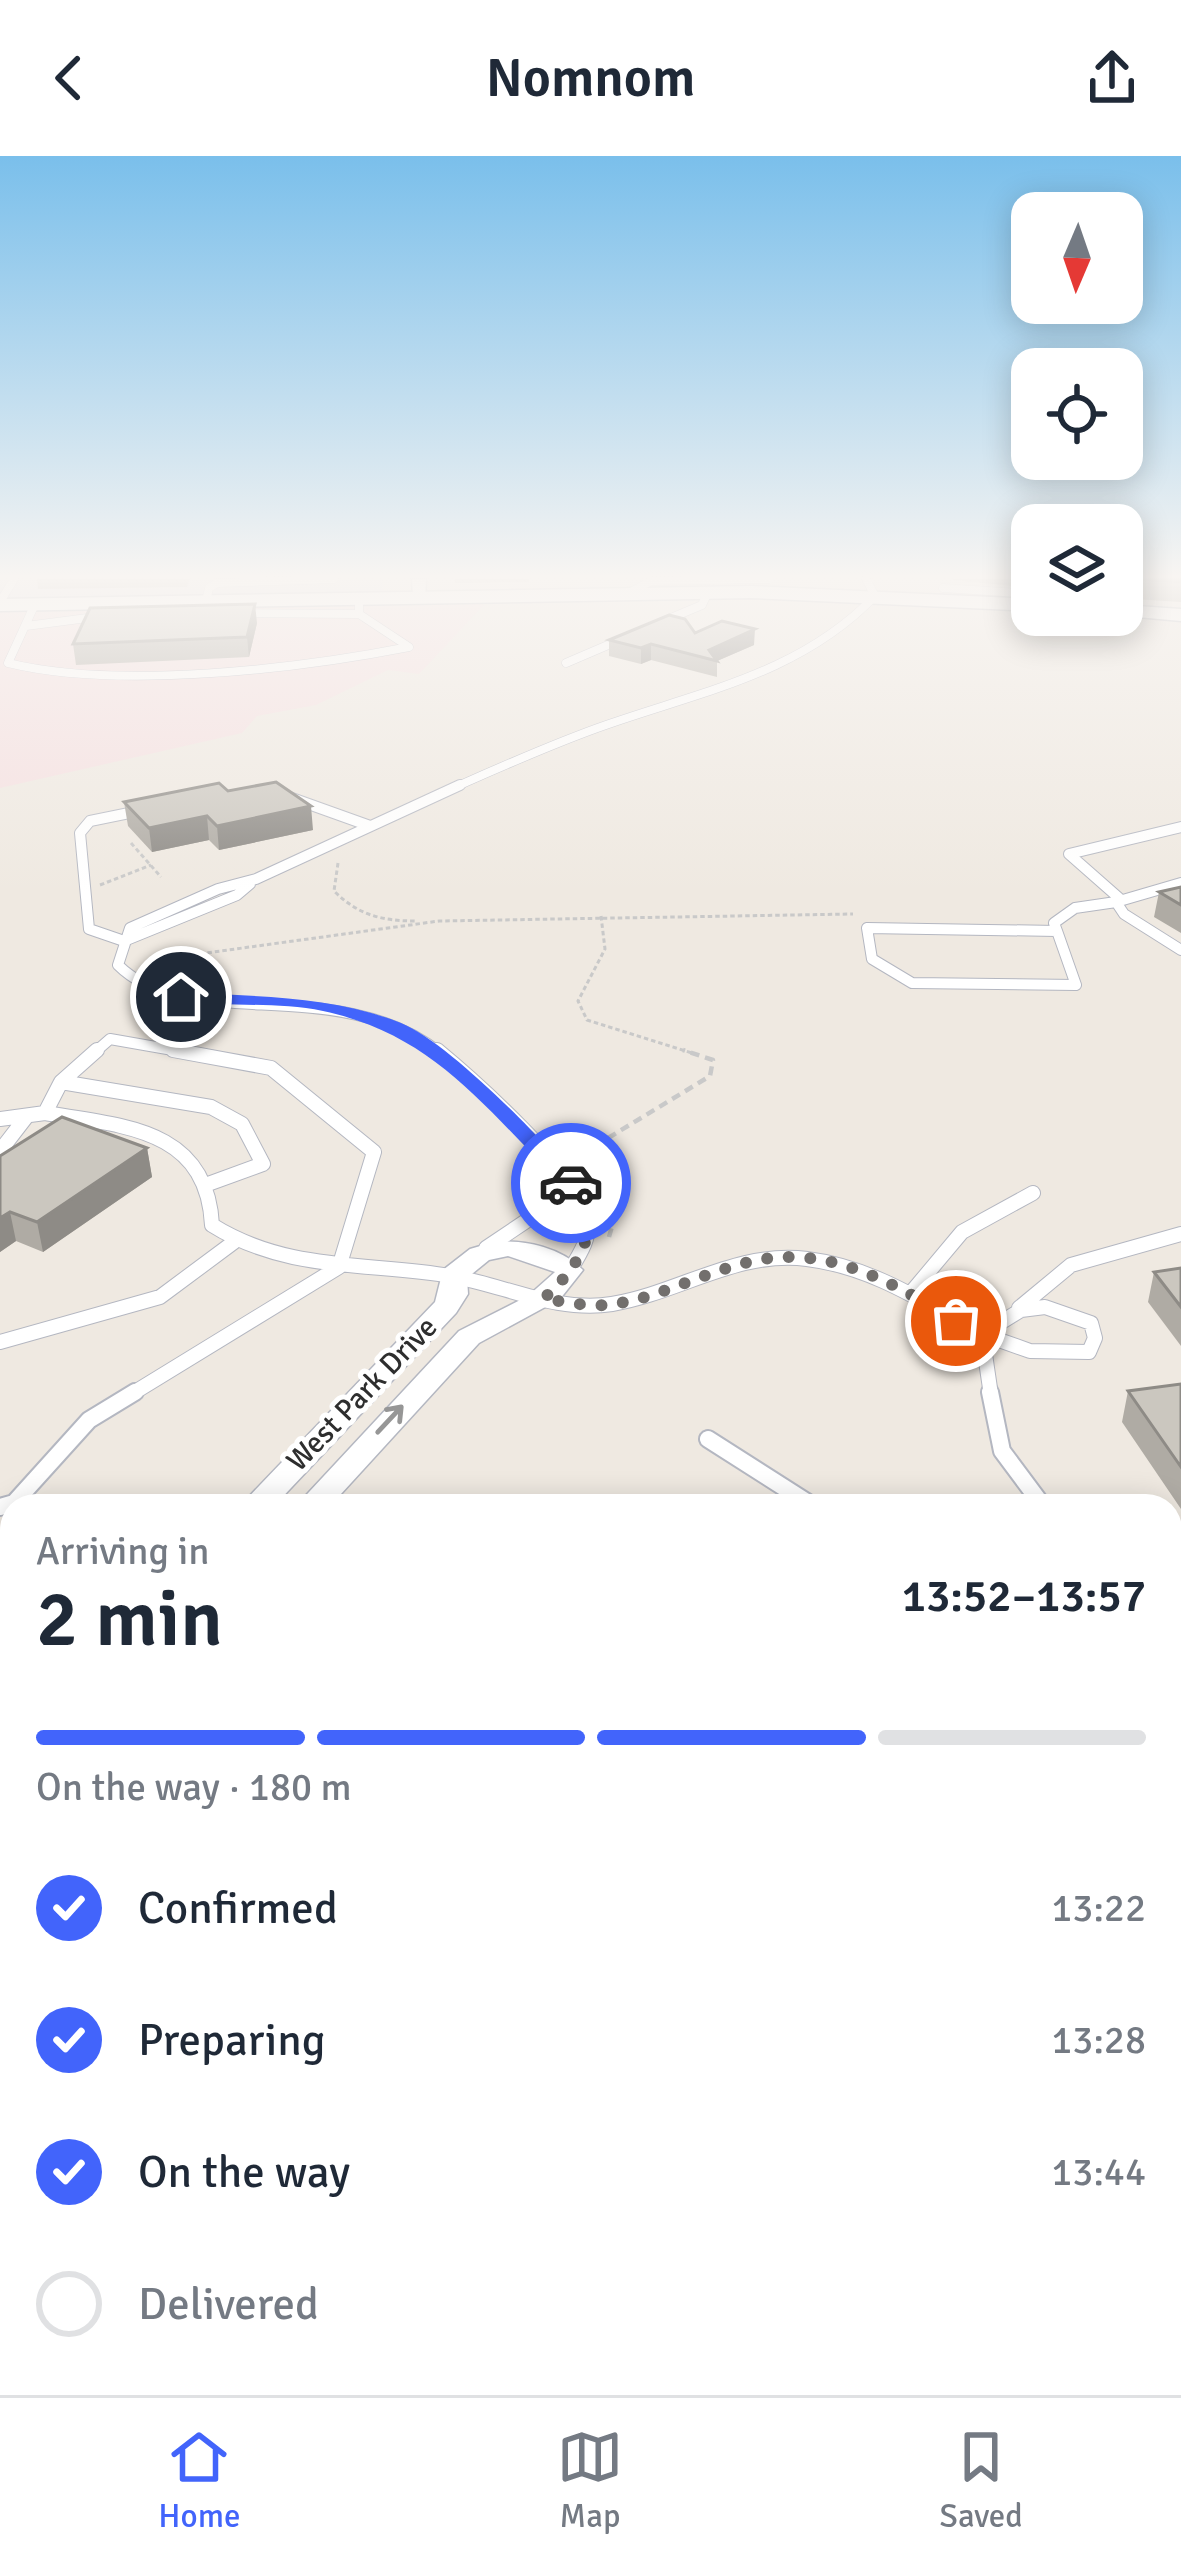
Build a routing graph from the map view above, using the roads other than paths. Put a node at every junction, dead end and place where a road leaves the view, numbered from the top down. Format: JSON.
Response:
{"nodes":[{"id":1,"x":728,"y":683,"type":"edge"},
{"id":2,"x":274,"y":792,"type":"edge"},
{"id":3,"x":160,"y":806,"type":"edge"},
{"id":4,"x":370,"y":826,"type":"junction"},
{"id":5,"x":1181,"y":827,"type":"edge"},
{"id":6,"x":1181,"y":883,"type":"edge"},
{"id":7,"x":1118,"y":900,"type":"junction"},
{"id":8,"x":1057,"y":932,"type":"junction"},
{"id":9,"x":124,"y":941,"type":"junction"},
{"id":10,"x":1181,"y":950,"type":"edge"},
{"id":11,"x":61,"y":1082,"type":"junction"},
{"id":12,"x":45,"y":1113,"type":"junction"},
{"id":13,"x":28,"y":1116,"type":"junction"},
{"id":14,"x":0,"y":1119,"type":"edge"},
{"id":15,"x":0,"y":1151,"type":"edge"},
{"id":16,"x":561,"y":1172,"type":"junction"},
{"id":17,"x":208,"y":1184,"type":"junction"},
{"id":18,"x":1033,"y":1193,"type":"dead end"},
{"id":19,"x":1181,"y":1234,"type":"edge"},
{"id":20,"x":234,"y":1242,"type":"junction"},
{"id":21,"x":486,"y":1248,"type":"junction"},
{"id":22,"x":339,"y":1267,"type":"junction"},
{"id":23,"x":572,"y":1267,"type":"junction"},
{"id":24,"x":453,"y":1276,"type":"junction"},
{"id":25,"x":910,"y":1294,"type":"junction"},
{"id":26,"x":543,"y":1299,"type":"junction"},
{"id":27,"x":1019,"y":1308,"type":"junction"},
{"id":28,"x":980,"y":1336,"type":"junction"},
{"id":29,"x":0,"y":1342,"type":"edge"},
{"id":30,"x":708,"y":1439,"type":"dead end"},
{"id":31,"x":21,"y":1494,"type":"edge"},
{"id":32,"x":267,"y":1494,"type":"edge"},
{"id":33,"x":323,"y":1494,"type":"edge"},
{"id":34,"x":794,"y":1494,"type":"edge"},
{"id":35,"x":1034,"y":1494,"type":"edge"}],
"edges":[{"from":1,"to":4,"type":"lane"},
{"from":2,"to":4,"type":"lane"},
{"from":3,"to":9,"type":"lane"},
{"from":4,"to":9,"type":"lane"},
{"from":5,"to":7,"type":"lane"},
{"from":6,"to":7,"type":"lane"},
{"from":7,"to":8,"type":"lane"},
{"from":7,"to":10,"type":"lane"},
{"from":8,"to":8,"type":"lane"},
{"from":9,"to":16,"type":"lane"},
{"from":11,"to":12,"type":"lane"},
{"from":11,"to":17,"type":"lane"},
{"from":11,"to":22,"type":"lane"},
{"from":12,"to":13,"type":"lane"},
{"from":12,"to":17,"type":"lane"},
{"from":13,"to":14,"type":"lane"},
{"from":13,"to":15,"type":"lane"},
{"from":16,"to":21,"type":"lane","name":"West Park Drive"},
{"from":16,"to":23,"type":"lane"},
{"from":17,"to":20,"type":"lane"},
{"from":18,"to":25,"type":"lane"},
{"from":19,"to":27,"type":"lane"},
{"from":20,"to":22,"type":"lane","name":"West Park Drive"},
{"from":20,"to":29,"type":"lane"},
{"from":21,"to":23,"type":"street"},
{"from":21,"to":24,"type":"street","name":"West Park Drive"},
{"from":22,"to":24,"type":"lane","name":"West Park Drive"},
{"from":22,"to":31,"type":"lane"},
{"from":23,"to":26,"type":"street","name":"West Park Drive"},
{"from":24,"to":26,"type":"lane","name":"West Park Drive"},
{"from":24,"to":32,"type":"street","name":"West Park Drive"},
{"from":25,"to":26,"type":"lane","name":"West Park Drive"},
{"from":25,"to":28,"type":"lane","name":"West Park Drive"},
{"from":33,"to":26,"type":"street","name":"West Park Drive","one_way":true},
{"from":27,"to":28,"type":"lane"},
{"from":27,"to":28,"type":"lane","name":"West Park Drive"},
{"from":28,"to":35,"type":"lane"},
{"from":30,"to":34,"type":"lane"}]}
